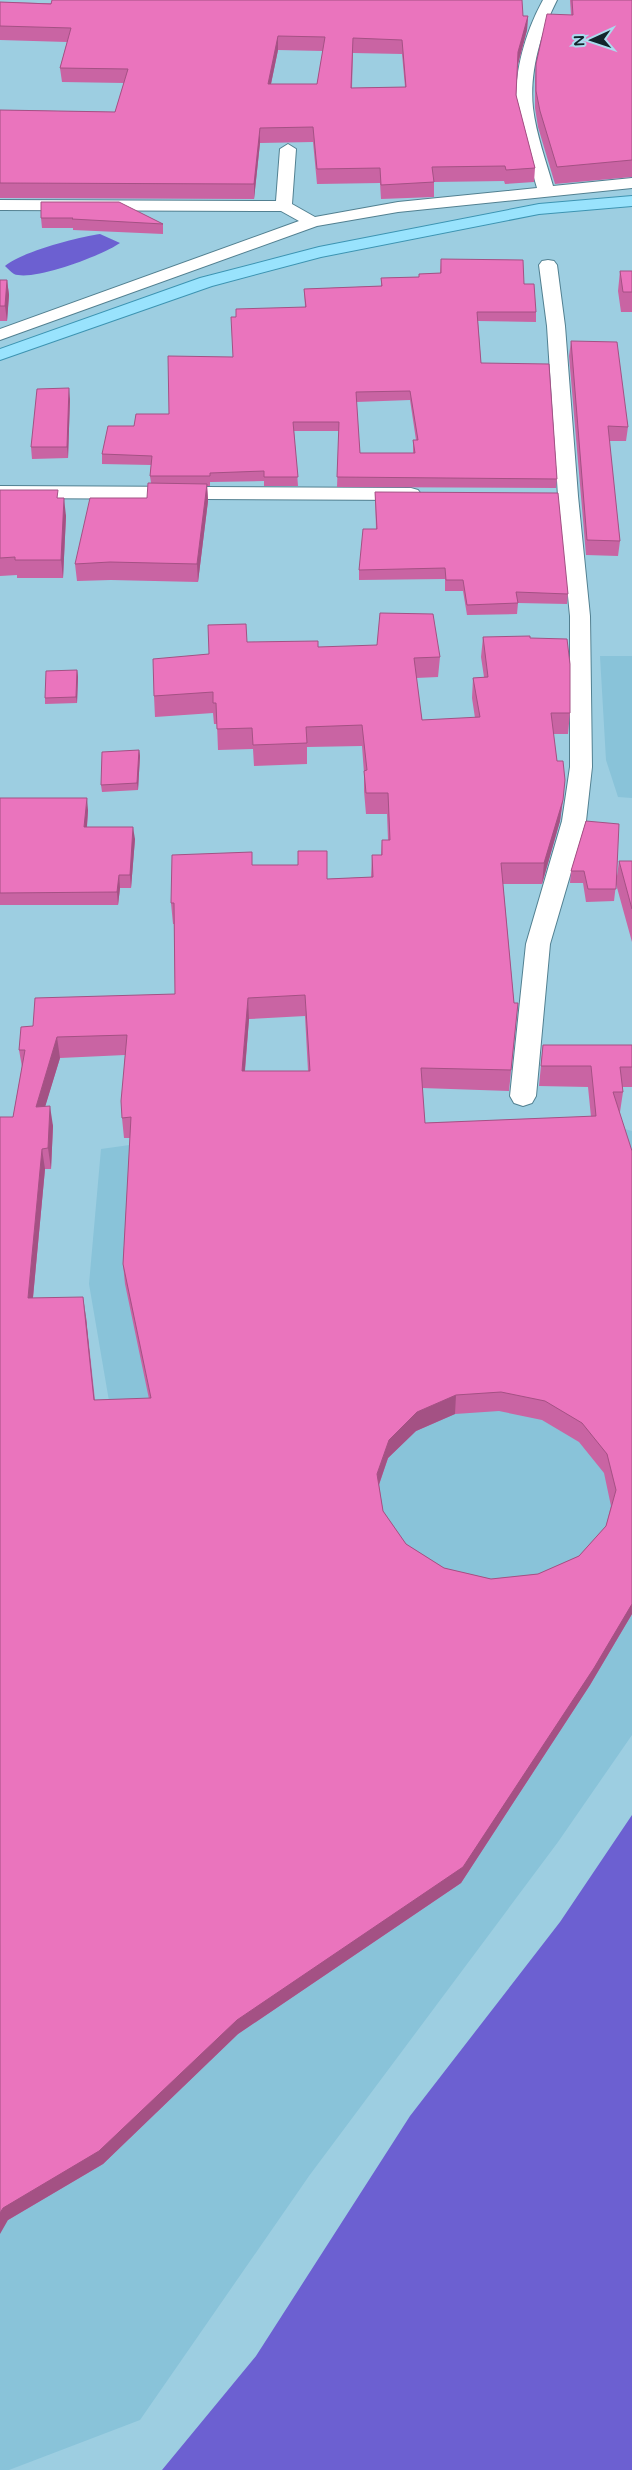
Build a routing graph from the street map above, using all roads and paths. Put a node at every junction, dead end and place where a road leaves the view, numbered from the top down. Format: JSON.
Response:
{"nodes":[{"id":1,"x":550,"y":0,"type":"edge"},
{"id":2,"x":288,"y":149,"type":"dead end"},
{"id":3,"x":632,"y":183,"type":"edge"},
{"id":4,"x":546,"y":192,"type":"junction"},
{"id":5,"x":632,"y":201,"type":"edge"},
{"id":6,"x":284,"y":206,"type":"junction"},
{"id":7,"x":4,"y":207,"type":"edge"},
{"id":8,"x":313,"y":222,"type":"junction"},
{"id":9,"x":548,"y":266,"type":"dead end"},
{"id":10,"x":0,"y":335,"type":"edge"},
{"id":11,"x":0,"y":355,"type":"edge"},
{"id":12,"x":0,"y":492,"type":"edge"},
{"id":13,"x":431,"y":494,"type":"edge"},
{"id":14,"x":522,"y":1096,"type":"dead end"}],
"edges":[{"from":1,"to":4,"type":"street"},
{"from":2,"to":6,"type":"street"},
{"from":3,"to":4,"type":"street"},
{"from":4,"to":8,"type":"street"},
{"from":5,"to":11,"type":"main road"},
{"from":6,"to":7,"type":"street"},
{"from":6,"to":8,"type":"street"},
{"from":8,"to":10,"type":"street"},
{"from":9,"to":14,"type":"street"},
{"from":12,"to":13,"type":"street"}]}
